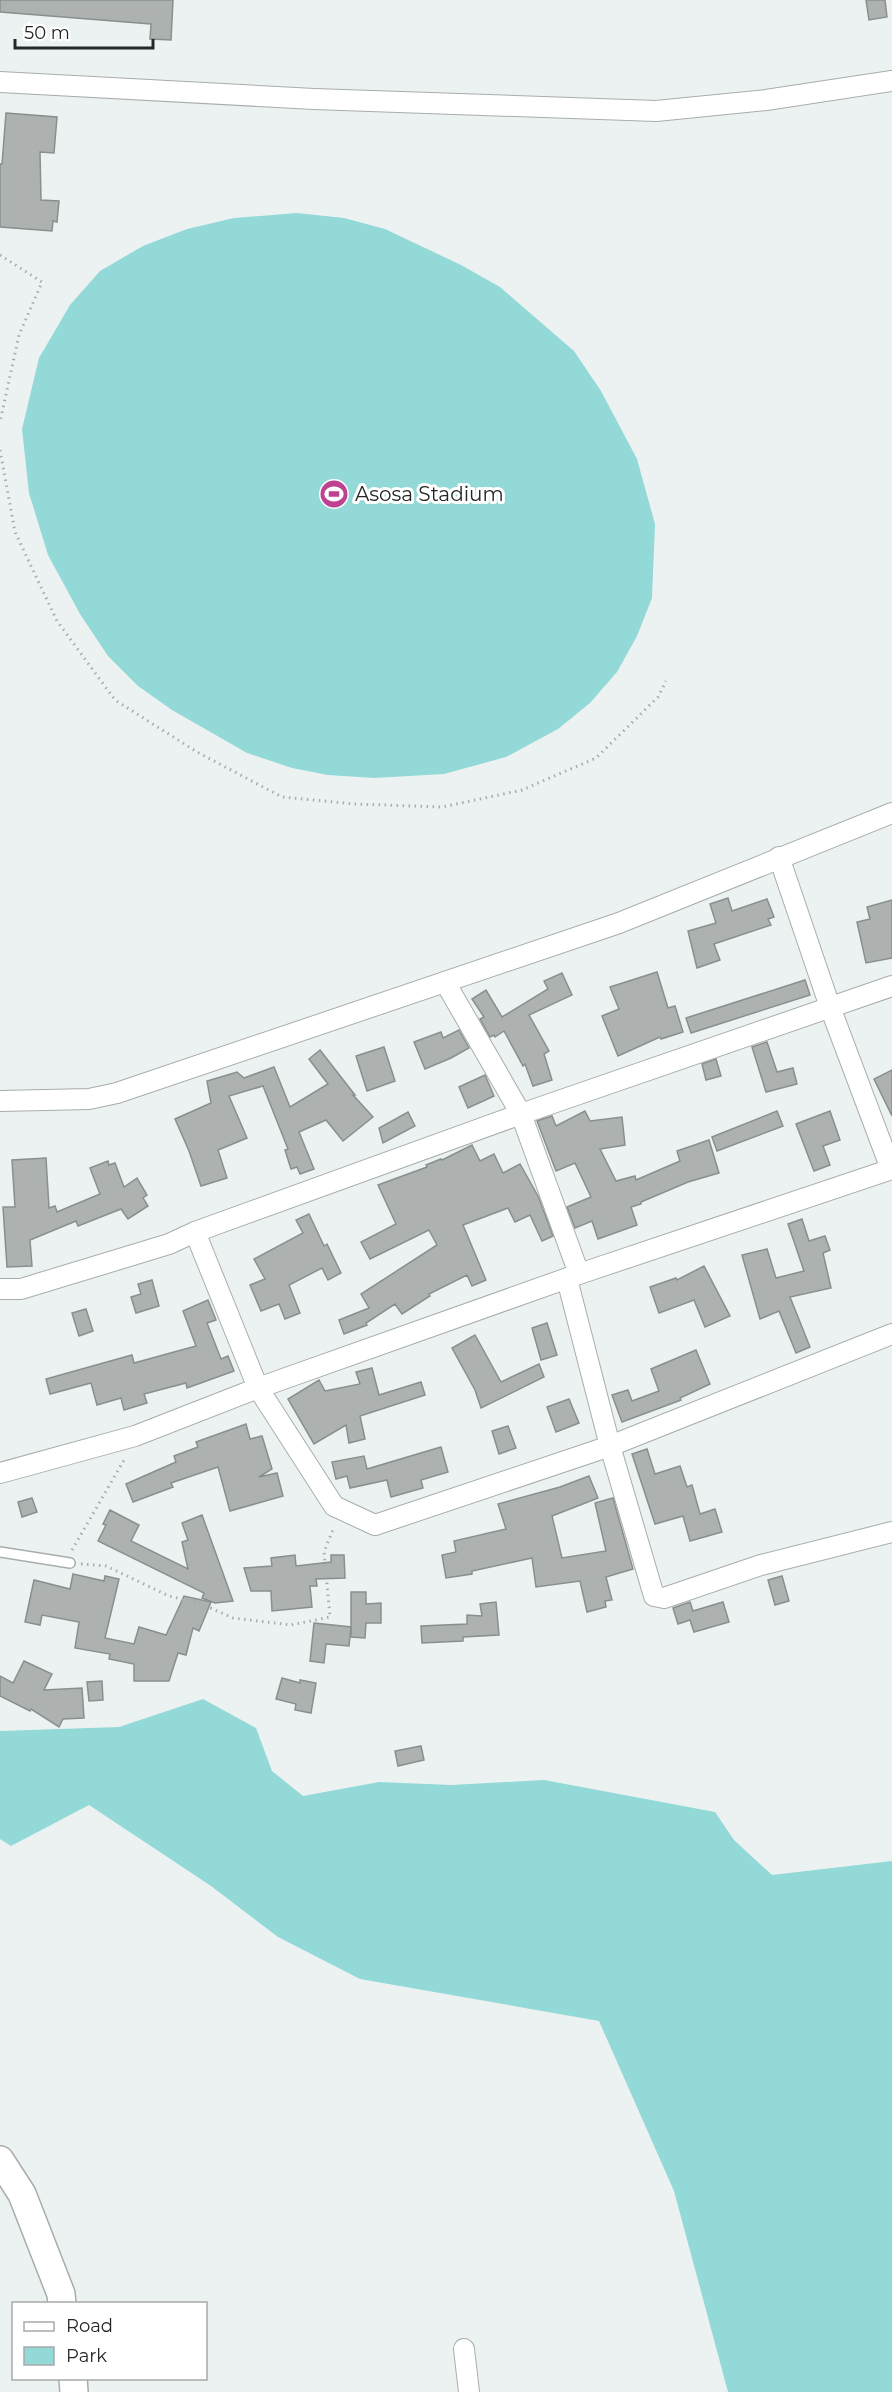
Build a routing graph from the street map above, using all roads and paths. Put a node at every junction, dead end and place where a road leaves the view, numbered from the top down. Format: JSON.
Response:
{"nodes":[{"id":1,"x":892,"y":81,"type":"edge"},
{"id":2,"x":0,"y":82,"type":"edge"},
{"id":3,"x":0,"y":255,"type":"edge"},
{"id":4,"x":0,"y":422,"type":"edge"},
{"id":5,"x":0,"y":450,"type":"edge"},
{"id":6,"x":666,"y":681,"type":"dead end"},
{"id":7,"x":892,"y":813,"type":"edge"},
{"id":8,"x":779,"y":857,"type":"junction"},
{"id":9,"x":445,"y":982,"type":"junction"},
{"id":10,"x":892,"y":986,"type":"edge"},
{"id":11,"x":830,"y":1007,"type":"junction"},
{"id":12,"x":0,"y":1101,"type":"edge"},
{"id":13,"x":521,"y":1114,"type":"junction"},
{"id":14,"x":892,"y":1169,"type":"edge"},
{"id":15,"x":195,"y":1232,"type":"junction"},
{"id":16,"x":573,"y":1276,"type":"junction"},
{"id":17,"x":0,"y":1289,"type":"edge"},
{"id":18,"x":892,"y":1334,"type":"edge"},
{"id":19,"x":258,"y":1388,"type":"junction"},
{"id":20,"x":135,"y":1436,"type":"junction"},
{"id":21,"x":610,"y":1446,"type":"junction"},
{"id":22,"x":0,"y":1473,"type":"edge"},
{"id":23,"x":344,"y":1510,"type":"junction"},
{"id":24,"x":892,"y":1532,"type":"edge"},
{"id":25,"x":0,"y":1552,"type":"edge"},
{"id":26,"x":68,"y":1563,"type":"junction"},
{"id":27,"x":0,"y":2160,"type":"edge"},
{"id":28,"x":62,"y":2302,"type":"edge"},
{"id":29,"x":464,"y":2349,"type":"dead end"},
{"id":30,"x":470,"y":2392,"type":"edge"}],
"edges":[{"from":1,"to":2,"type":"street"},
{"from":3,"to":4,"type":"path"},
{"from":5,"to":6,"type":"path"},
{"from":7,"to":8,"type":"street"},
{"from":8,"to":9,"type":"street"},
{"from":8,"to":11,"type":"street"},
{"from":9,"to":12,"type":"street"},
{"from":9,"to":13,"type":"street"},
{"from":10,"to":11,"type":"street"},
{"from":11,"to":13,"type":"street"},
{"from":11,"to":14,"type":"street"},
{"from":13,"to":15,"type":"street"},
{"from":13,"to":16,"type":"street"},
{"from":14,"to":16,"type":"street"},
{"from":15,"to":17,"type":"street"},
{"from":15,"to":19,"type":"street"},
{"from":16,"to":19,"type":"street"},
{"from":16,"to":21,"type":"street"},
{"from":18,"to":21,"type":"street"},
{"from":19,"to":20,"type":"street"},
{"from":19,"to":23,"type":"street"},
{"from":20,"to":22,"type":"street"},
{"from":20,"to":26,"type":"path"},
{"from":21,"to":23,"type":"street"},
{"from":21,"to":24,"type":"street"},
{"from":23,"to":26,"type":"path"},
{"from":25,"to":26,"type":"lane"},
{"from":27,"to":28,"type":"street"},
{"from":29,"to":30,"type":"street"}]}
